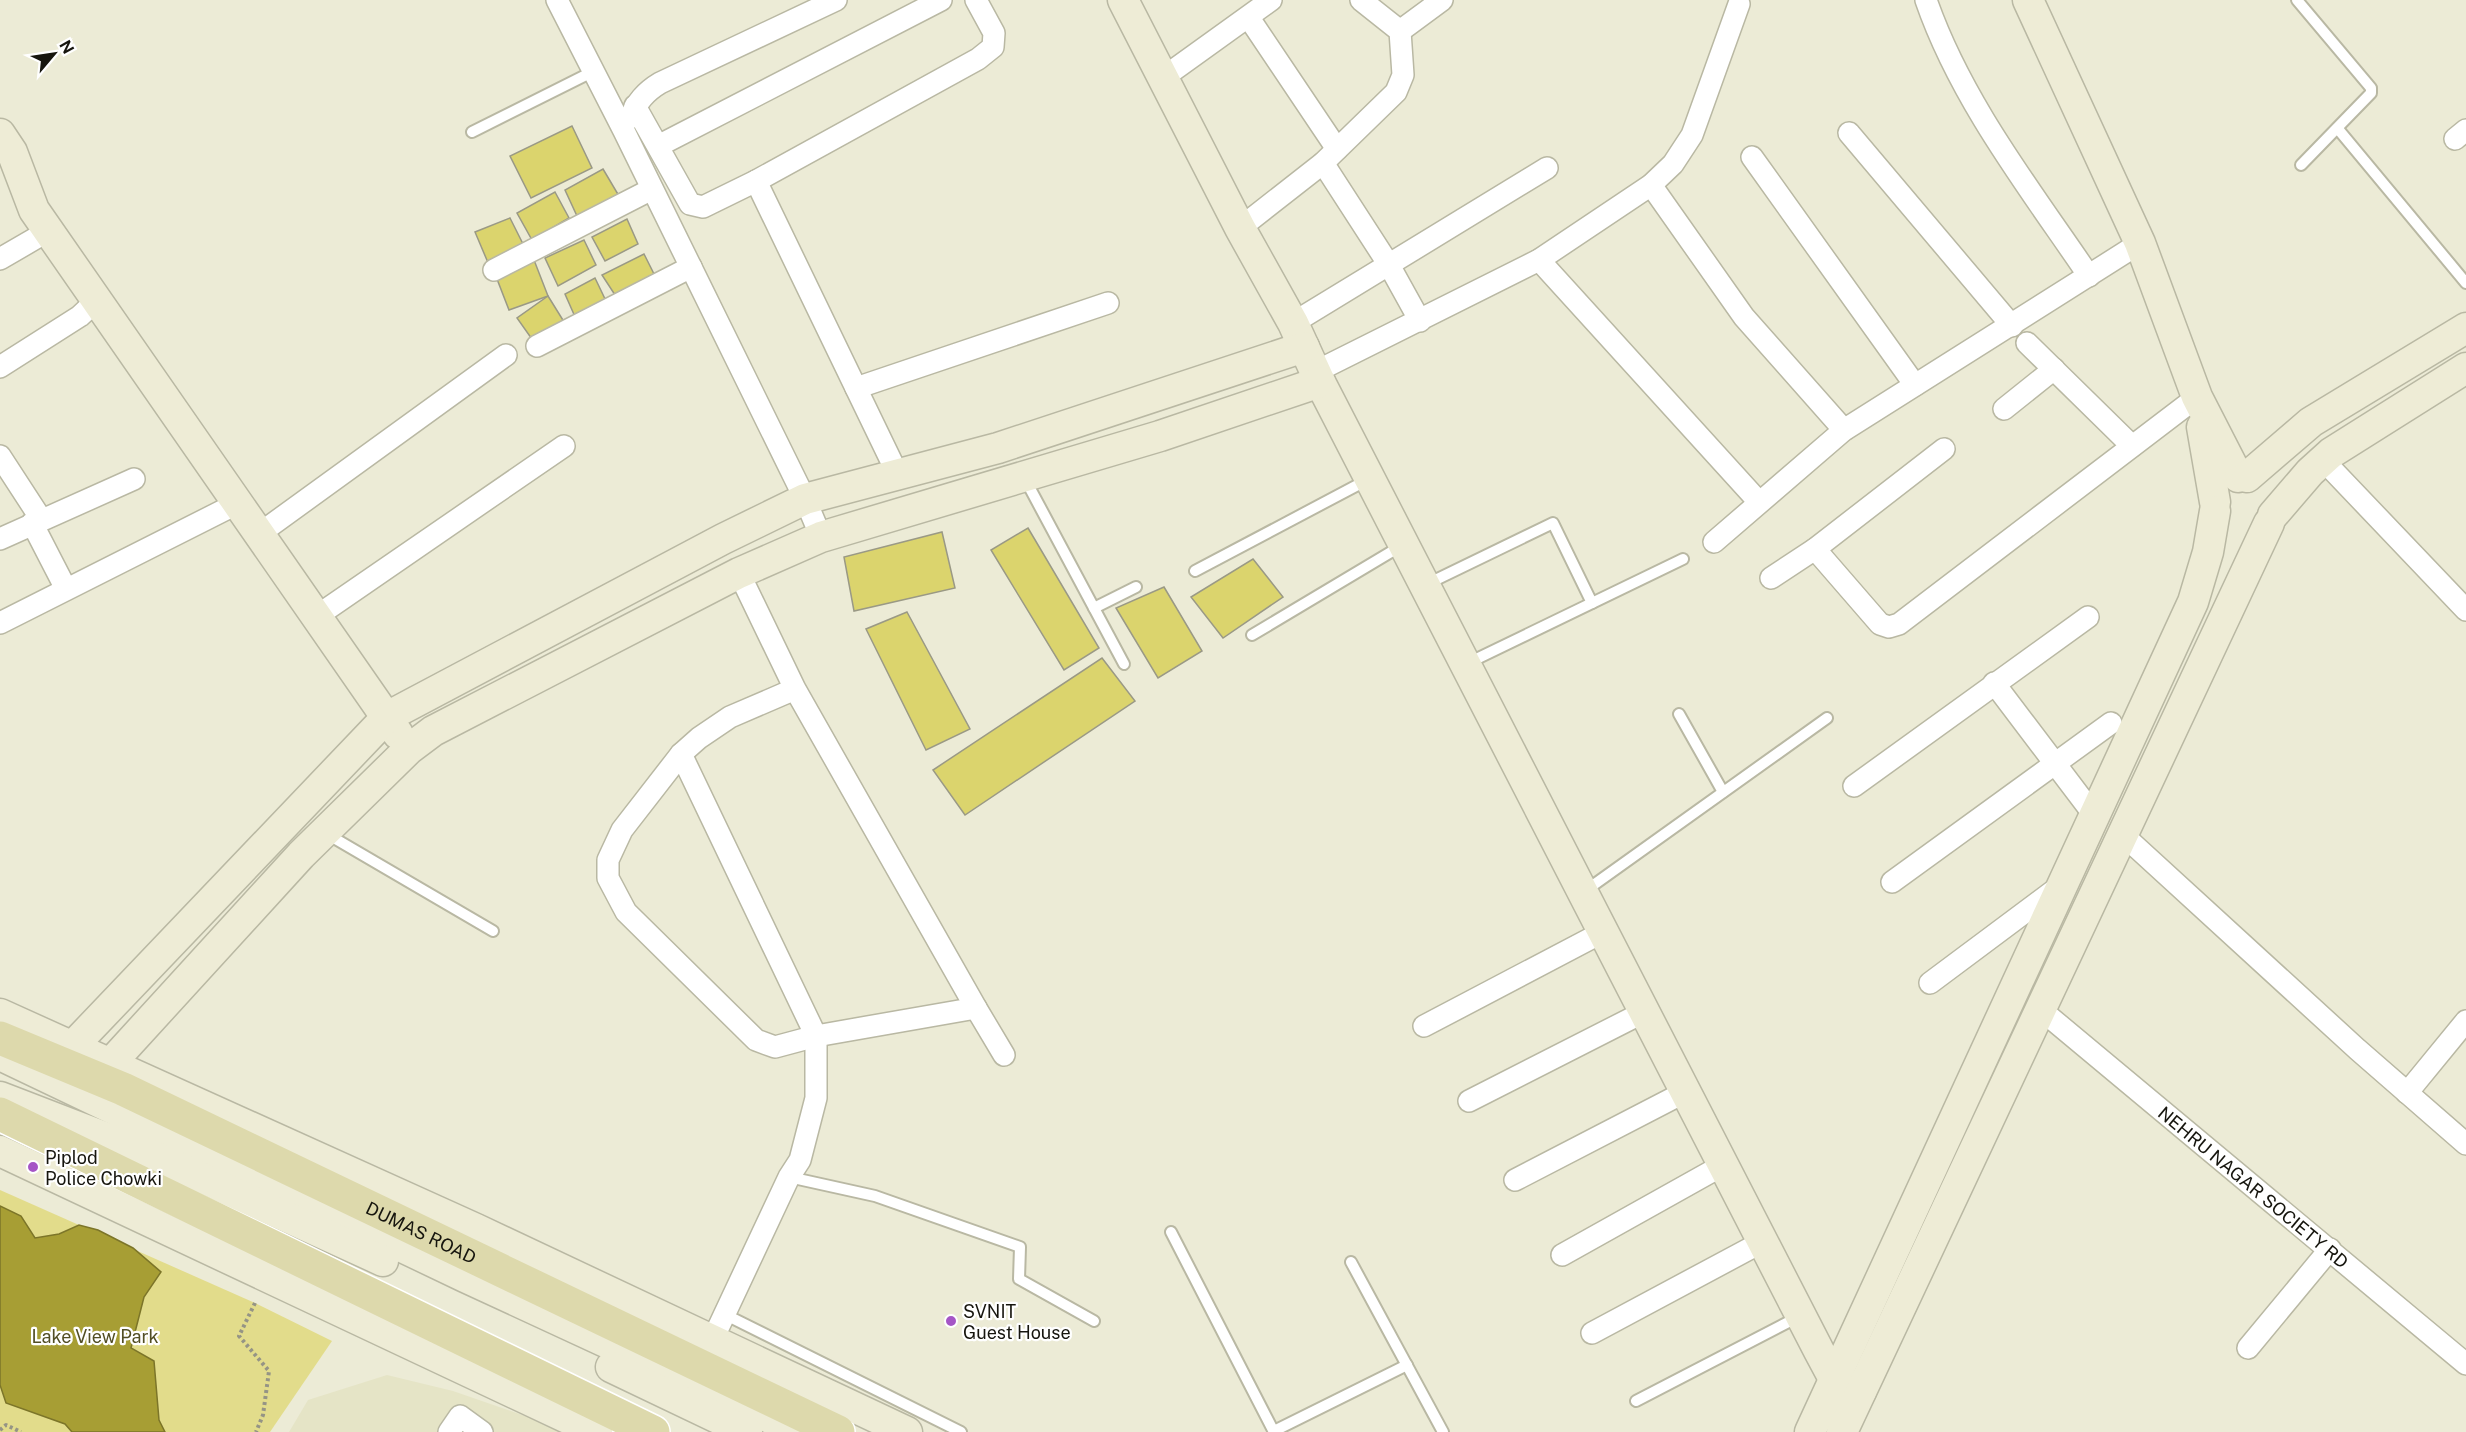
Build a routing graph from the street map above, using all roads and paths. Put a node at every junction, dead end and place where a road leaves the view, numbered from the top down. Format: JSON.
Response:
{"nodes":[{"id":1,"x":557,"y":0,"type":"edge"},
{"id":2,"x":837,"y":0,"type":"edge"},
{"id":3,"x":941,"y":0,"type":"edge"},
{"id":4,"x":976,"y":0,"type":"edge"},
{"id":5,"x":1123,"y":0,"type":"edge"},
{"id":6,"x":1271,"y":0,"type":"edge"},
{"id":7,"x":1361,"y":0,"type":"edge"},
{"id":8,"x":1442,"y":0,"type":"edge"},
{"id":9,"x":1926,"y":0,"type":"edge"},
{"id":10,"x":2028,"y":0,"type":"edge"},
{"id":11,"x":2297,"y":0,"type":"edge"},
{"id":12,"x":1740,"y":4,"type":"dead end"},
{"id":13,"x":1249,"y":18,"type":"junction"},
{"id":14,"x":1400,"y":31,"type":"junction"},
{"id":15,"x":594,"y":71,"type":"junction"},
{"id":16,"x":1164,"y":77,"type":"junction"},
{"id":17,"x":635,"y":106,"type":"junction"},
{"id":18,"x":2338,"y":129,"type":"junction"},
{"id":19,"x":624,"y":131,"type":"junction"},
{"id":20,"x":472,"y":132,"type":"dead end"},
{"id":21,"x":1849,"y":133,"type":"dead end"},
{"id":22,"x":0,"y":134,"type":"edge"},
{"id":23,"x":657,"y":146,"type":"junction"},
{"id":24,"x":1330,"y":156,"type":"junction"},
{"id":25,"x":1752,"y":157,"type":"dead end"},
{"id":26,"x":2301,"y":165,"type":"dead end"},
{"id":27,"x":1547,"y":168,"type":"dead end"},
{"id":28,"x":0,"y":178,"type":"edge"},
{"id":29,"x":756,"y":181,"type":"junction"},
{"id":30,"x":1651,"y":185,"type":"junction"},
{"id":31,"x":652,"y":189,"type":"junction"},
{"id":32,"x":41,"y":221,"type":"junction"},
{"id":33,"x":1240,"y":228,"type":"junction"},
{"id":34,"x":2140,"y":243,"type":"junction"},
{"id":35,"x":0,"y":259,"type":"edge"},
{"id":36,"x":1539,"y":260,"type":"junction"},
{"id":37,"x":1389,"y":265,"type":"junction"},
{"id":38,"x":691,"y":267,"type":"junction"},
{"id":39,"x":494,"y":270,"type":"dead end"},
{"id":40,"x":2089,"y":276,"type":"junction"},
{"id":41,"x":2466,"y":283,"type":"edge"},
{"id":42,"x":97,"y":300,"type":"junction"},
{"id":43,"x":1108,"y":303,"type":"dead end"},
{"id":44,"x":1420,"y":321,"type":"junction"},
{"id":45,"x":2012,"y":326,"type":"junction"},
{"id":46,"x":2466,"y":328,"type":"edge"},
{"id":47,"x":2027,"y":343,"type":"dead end"},
{"id":48,"x":537,"y":346,"type":"dead end"},
{"id":49,"x":506,"y":355,"type":"dead end"},
{"id":50,"x":1308,"y":356,"type":"junction"},
{"id":51,"x":0,"y":367,"type":"edge"},
{"id":52,"x":2054,"y":369,"type":"junction"},
{"id":53,"x":2463,"y":375,"type":"edge"},
{"id":54,"x":1915,"y":385,"type":"junction"},
{"id":55,"x":856,"y":388,"type":"junction"},
{"id":56,"x":2197,"y":397,"type":"junction"},
{"id":57,"x":2004,"y":409,"type":"dead end"},
{"id":58,"x":1844,"y":430,"type":"junction"},
{"id":59,"x":564,"y":446,"type":"dead end"},
{"id":60,"x":2132,"y":446,"type":"junction"},
{"id":61,"x":1944,"y":449,"type":"dead end"},
{"id":62,"x":0,"y":456,"type":"edge"},
{"id":63,"x":2323,"y":460,"type":"junction"},
{"id":64,"x":898,"y":475,"type":"junction"},
{"id":65,"x":1023,"y":476,"type":"junction"},
{"id":66,"x":2243,"y":477,"type":"junction"},
{"id":67,"x":1370,"y":478,"type":"junction"},
{"id":68,"x":135,"y":479,"type":"dead end"},
{"id":69,"x":805,"y":499,"type":"junction"},
{"id":70,"x":1760,"y":502,"type":"junction"},
{"id":71,"x":238,"y":503,"type":"junction"},
{"id":72,"x":2215,"y":506,"type":"junction"},
{"id":73,"x":2271,"y":519,"type":"junction"},
{"id":74,"x":37,"y":521,"type":"junction"},
{"id":75,"x":259,"y":534,"type":"junction"},
{"id":76,"x":820,"y":537,"type":"junction"},
{"id":77,"x":0,"y":539,"type":"edge"},
{"id":78,"x":1714,"y":542,"type":"dead end"},
{"id":79,"x":1403,"y":544,"type":"junction"},
{"id":80,"x":1815,"y":549,"type":"junction"},
{"id":81,"x":1683,"y":559,"type":"dead end"},
{"id":82,"x":1195,"y":571,"type":"dead end"},
{"id":83,"x":739,"y":573,"type":"junction"},
{"id":84,"x":1771,"y":578,"type":"dead end"},
{"id":85,"x":1425,"y":585,"type":"junction"},
{"id":86,"x":1136,"y":587,"type":"dead end"},
{"id":87,"x":66,"y":589,"type":"junction"},
{"id":88,"x":1592,"y":603,"type":"junction"},
{"id":89,"x":1094,"y":608,"type":"junction"},
{"id":90,"x":2466,"y":610,"type":"edge"},
{"id":91,"x":317,"y":616,"type":"junction"},
{"id":92,"x":2088,"y":617,"type":"dead end"},
{"id":93,"x":0,"y":623,"type":"edge"},
{"id":94,"x":1252,"y":635,"type":"dead end"},
{"id":95,"x":1124,"y":664,"type":"dead end"},
{"id":96,"x":1465,"y":664,"type":"junction"},
{"id":97,"x":1994,"y":683,"type":"junction"},
{"id":98,"x":795,"y":689,"type":"junction"},
{"id":99,"x":1679,"y":714,"type":"dead end"},
{"id":100,"x":387,"y":717,"type":"junction"},
{"id":101,"x":1827,"y":718,"type":"dead end"},
{"id":102,"x":2111,"y":723,"type":"dead end"},
{"id":103,"x":409,"y":748,"type":"junction"},
{"id":104,"x":681,"y":754,"type":"junction"},
{"id":105,"x":2055,"y":763,"type":"junction"},
{"id":106,"x":1854,"y":786,"type":"dead end"},
{"id":107,"x":1723,"y":792,"type":"junction"},
{"id":108,"x":2094,"y":815,"type":"junction"},
{"id":109,"x":324,"y":832,"type":"junction"},
{"id":110,"x":2122,"y":834,"type":"junction"},
{"id":111,"x":1892,"y":882,"type":"dead end"},
{"id":112,"x":2062,"y":884,"type":"junction"},
{"id":113,"x":1583,"y":893,"type":"junction"},
{"id":114,"x":493,"y":931,"type":"dead end"},
{"id":115,"x":1603,"y":932,"type":"junction"},
{"id":116,"x":1930,"y":983,"type":"dead end"},
{"id":117,"x":976,"y":1008,"type":"junction"},
{"id":118,"x":2040,"y":1009,"type":"junction"},
{"id":119,"x":1644,"y":1012,"type":"junction"},
{"id":120,"x":0,"y":1014,"type":"edge"},
{"id":121,"x":2466,"y":1022,"type":"edge"},
{"id":122,"x":1424,"y":1026,"type":"dead end"},
{"id":123,"x":816,"y":1036,"type":"junction"},
{"id":124,"x":0,"y":1038,"type":"edge"},
{"id":125,"x":73,"y":1046,"type":"junction"},
{"id":126,"x":1004,"y":1054,"type":"dead end"},
{"id":127,"x":0,"y":1055,"type":"edge"},
{"id":128,"x":111,"y":1063,"type":"junction"},
{"id":129,"x":1685,"y":1092,"type":"junction"},
{"id":130,"x":2407,"y":1093,"type":"junction"},
{"id":131,"x":0,"y":1097,"type":"edge"},
{"id":132,"x":1469,"y":1101,"type":"dead end"},
{"id":133,"x":0,"y":1114,"type":"edge"},
{"id":134,"x":2466,"y":1144,"type":"edge"},
{"id":135,"x":0,"y":1151,"type":"edge"},
{"id":136,"x":1723,"y":1165,"type":"junction"},
{"id":137,"x":789,"y":1177,"type":"junction"},
{"id":138,"x":1515,"y":1180,"type":"dead end"},
{"id":139,"x":1171,"y":1232,"type":"dead end"},
{"id":140,"x":1762,"y":1242,"type":"junction"},
{"id":141,"x":2330,"y":1249,"type":"junction"},
{"id":142,"x":1562,"y":1255,"type":"dead end"},
{"id":143,"x":1351,"y":1262,"type":"dead end"},
{"id":144,"x":255,"y":1302,"type":"dead end"},
{"id":145,"x":724,"y":1314,"type":"junction"},
{"id":146,"x":1801,"y":1316,"type":"junction"},
{"id":147,"x":1094,"y":1321,"type":"dead end"},
{"id":148,"x":1592,"y":1333,"type":"dead end"},
{"id":149,"x":712,"y":1341,"type":"junction"},
{"id":150,"x":2248,"y":1348,"type":"dead end"},
{"id":151,"x":2466,"y":1364,"type":"edge"},
{"id":152,"x":1407,"y":1365,"type":"junction"},
{"id":153,"x":1834,"y":1379,"type":"junction"},
{"id":154,"x":1861,"y":1391,"type":"junction"},
{"id":155,"x":1636,"y":1401,"type":"dead end"},
{"id":156,"x":0,"y":1430,"type":"edge"},
{"id":157,"x":21,"y":1432,"type":"edge"},
{"id":158,"x":256,"y":1432,"type":"edge"},
{"id":159,"x":449,"y":1432,"type":"edge"},
{"id":160,"x":482,"y":1432,"type":"edge"},
{"id":161,"x":597,"y":1432,"type":"edge"},
{"id":162,"x":653,"y":1432,"type":"edge"},
{"id":163,"x":747,"y":1432,"type":"edge"},
{"id":164,"x":800,"y":1432,"type":"edge"},
{"id":165,"x":838,"y":1432,"type":"edge"},
{"id":166,"x":907,"y":1432,"type":"edge"},
{"id":167,"x":961,"y":1432,"type":"edge"},
{"id":168,"x":1274,"y":1432,"type":"edge"},
{"id":169,"x":1443,"y":1432,"type":"edge"},
{"id":170,"x":1810,"y":1432,"type":"edge"},
{"id":171,"x":1842,"y":1432,"type":"edge"}],
"edges":[{"from":1,"to":15,"type":"street"},
{"from":2,"to":17,"type":"street"},
{"from":3,"to":23,"type":"street"},
{"from":4,"to":29,"type":"street"},
{"from":5,"to":16,"type":"street"},
{"from":6,"to":13,"type":"street"},
{"from":7,"to":14,"type":"street"},
{"from":8,"to":14,"type":"street"},
{"from":9,"to":40,"type":"street"},
{"from":10,"to":34,"type":"street"},
{"from":11,"to":18,"type":"lane"},
{"from":12,"to":30,"type":"street"},
{"from":13,"to":16,"type":"street"},
{"from":13,"to":24,"type":"street"},
{"from":14,"to":24,"type":"street"},
{"from":15,"to":19,"type":"street"},
{"from":15,"to":20,"type":"lane"},
{"from":16,"to":33,"type":"street"},
{"from":17,"to":19,"type":"street"},
{"from":17,"to":23,"type":"street"},
{"from":18,"to":26,"type":"lane"},
{"from":18,"to":41,"type":"lane"},
{"from":19,"to":31,"type":"street"},
{"from":21,"to":45,"type":"street"},
{"from":22,"to":32,"type":"street"},
{"from":23,"to":29,"type":"street"},
{"from":24,"to":33,"type":"street"},
{"from":24,"to":37,"type":"street"},
{"from":25,"to":54,"type":"street"},
{"from":27,"to":37,"type":"street"},
{"from":28,"to":32,"type":"street"},
{"from":29,"to":55,"type":"street"},
{"from":30,"to":36,"type":"street"},
{"from":30,"to":58,"type":"street"},
{"from":31,"to":38,"type":"street"},
{"from":31,"to":39,"type":"street"},
{"from":32,"to":35,"type":"street"},
{"from":32,"to":42,"type":"street"},
{"from":33,"to":50,"type":"street"},
{"from":34,"to":40,"type":"street"},
{"from":34,"to":56,"type":"street"},
{"from":36,"to":44,"type":"street"},
{"from":36,"to":70,"type":"street"},
{"from":37,"to":44,"type":"street"},
{"from":37,"to":50,"type":"street"},
{"from":38,"to":48,"type":"street"},
{"from":38,"to":69,"type":"street"},
{"from":40,"to":45,"type":"street"},
{"from":42,"to":51,"type":"street"},
{"from":42,"to":71,"type":"street"},
{"from":43,"to":55,"type":"street"},
{"from":44,"to":50,"type":"street"},
{"from":45,"to":54,"type":"street"},
{"from":46,"to":66,"type":"street"},
{"from":47,"to":52,"type":"street"},
{"from":49,"to":75,"type":"street"},
{"from":50,"to":64,"type":"street"},
{"from":50,"to":65,"type":"street"},
{"from":50,"to":67,"type":"street"},
{"from":52,"to":57,"type":"street"},
{"from":52,"to":60,"type":"street"},
{"from":53,"to":63,"type":"street"},
{"from":54,"to":58,"type":"street"},
{"from":55,"to":64,"type":"street"},
{"from":56,"to":60,"type":"street"},
{"from":56,"to":66,"type":"street"},
{"from":56,"to":72,"type":"street"},
{"from":58,"to":70,"type":"street"},
{"from":59,"to":91,"type":"street"},
{"from":60,"to":80,"type":"street"},
{"from":61,"to":80,"type":"street"},
{"from":62,"to":74,"type":"street"},
{"from":63,"to":73,"type":"street"},
{"from":63,"to":90,"type":"street"},
{"from":64,"to":69,"type":"street"},
{"from":65,"to":76,"type":"street"},
{"from":65,"to":89,"type":"lane"},
{"from":66,"to":72,"type":"street"},
{"from":66,"to":73,"type":"street"},
{"from":67,"to":79,"type":"street"},
{"from":67,"to":82,"type":"lane"},
{"from":68,"to":74,"type":"street"},
{"from":69,"to":76,"type":"street"},
{"from":69,"to":100,"type":"street"},
{"from":70,"to":78,"type":"street"},
{"from":71,"to":75,"type":"street"},
{"from":71,"to":87,"type":"street"},
{"from":72,"to":73,"type":"street"},
{"from":72,"to":108,"type":"street"},
{"from":73,"to":110,"type":"street"},
{"from":74,"to":77,"type":"street"},
{"from":74,"to":87,"type":"street"},
{"from":75,"to":91,"type":"street"},
{"from":76,"to":83,"type":"street"},
{"from":79,"to":85,"type":"street"},
{"from":79,"to":94,"type":"lane"},
{"from":80,"to":84,"type":"street"},
{"from":81,"to":88,"type":"lane"},
{"from":83,"to":98,"type":"street"},
{"from":83,"to":103,"type":"street"},
{"from":85,"to":88,"type":"lane"},
{"from":85,"to":96,"type":"street"},
{"from":86,"to":89,"type":"lane"},
{"from":87,"to":93,"type":"street"},
{"from":88,"to":96,"type":"lane"},
{"from":89,"to":95,"type":"lane"},
{"from":91,"to":100,"type":"street"},
{"from":92,"to":97,"type":"street"},
{"from":96,"to":113,"type":"street"},
{"from":97,"to":105,"type":"street"},
{"from":97,"to":106,"type":"street"},
{"from":98,"to":104,"type":"street"},
{"from":98,"to":117,"type":"street"},
{"from":99,"to":107,"type":"lane"},
{"from":100,"to":103,"type":"street"},
{"from":100,"to":125,"type":"street"},
{"from":101,"to":107,"type":"lane"},
{"from":102,"to":105,"type":"street"},
{"from":103,"to":109,"type":"street"},
{"from":104,"to":123,"type":"street"},
{"from":104,"to":123,"type":"street"},
{"from":105,"to":108,"type":"street"},
{"from":105,"to":111,"type":"street"},
{"from":107,"to":113,"type":"lane"},
{"from":108,"to":112,"type":"street"},
{"from":109,"to":114,"type":"lane"},
{"from":109,"to":128,"type":"street"},
{"from":110,"to":118,"type":"street"},
{"from":110,"to":130,"type":"street"},
{"from":112,"to":116,"type":"street"},
{"from":112,"to":153,"type":"street"},
{"from":113,"to":115,"type":"street"},
{"from":115,"to":119,"type":"street"},
{"from":115,"to":122,"type":"street"},
{"from":117,"to":123,"type":"street"},
{"from":117,"to":126,"type":"street"},
{"from":118,"to":141,"type":"street","name":"NEHRU NAGAR SOCIETY RD"},
{"from":118,"to":154,"type":"street"},
{"from":119,"to":129,"type":"street"},
{"from":119,"to":132,"type":"street"},
{"from":120,"to":125,"type":"street"},
{"from":121,"to":130,"type":"street"},
{"from":123,"to":137,"type":"street"},
{"from":124,"to":165,"type":"main road","name":"DUMAS ROAD"},
{"from":125,"to":128,"type":"street"},
{"from":127,"to":164,"type":"street"},
{"from":128,"to":149,"type":"street"},
{"from":129,"to":136,"type":"street"},
{"from":129,"to":138,"type":"street"},
{"from":130,"to":134,"type":"street"},
{"from":131,"to":163,"type":"street"},
{"from":133,"to":162,"type":"main road"},
{"from":135,"to":161,"type":"street"},
{"from":136,"to":140,"type":"street"},
{"from":136,"to":142,"type":"street"},
{"from":137,"to":145,"type":"street"},
{"from":137,"to":147,"type":"lane"},
{"from":139,"to":168,"type":"lane"},
{"from":140,"to":146,"type":"street"},
{"from":140,"to":148,"type":"street"},
{"from":141,"to":150,"type":"street"},
{"from":141,"to":151,"type":"street","name":"NEHRU NAGAR SOCIETY RD"},
{"from":143,"to":152,"type":"lane"},
{"from":144,"to":158,"type":"path"},
{"from":145,"to":149,"type":"street"},
{"from":145,"to":167,"type":"lane"},
{"from":146,"to":153,"type":"street"},
{"from":146,"to":155,"type":"lane"},
{"from":149,"to":166,"type":"street"},
{"from":152,"to":168,"type":"lane"},
{"from":152,"to":169,"type":"lane"},
{"from":153,"to":154,"type":"street"},
{"from":153,"to":170,"type":"street"},
{"from":154,"to":171,"type":"street"},
{"from":156,"to":157,"type":"path"},
{"from":159,"to":160,"type":"street"}]}
